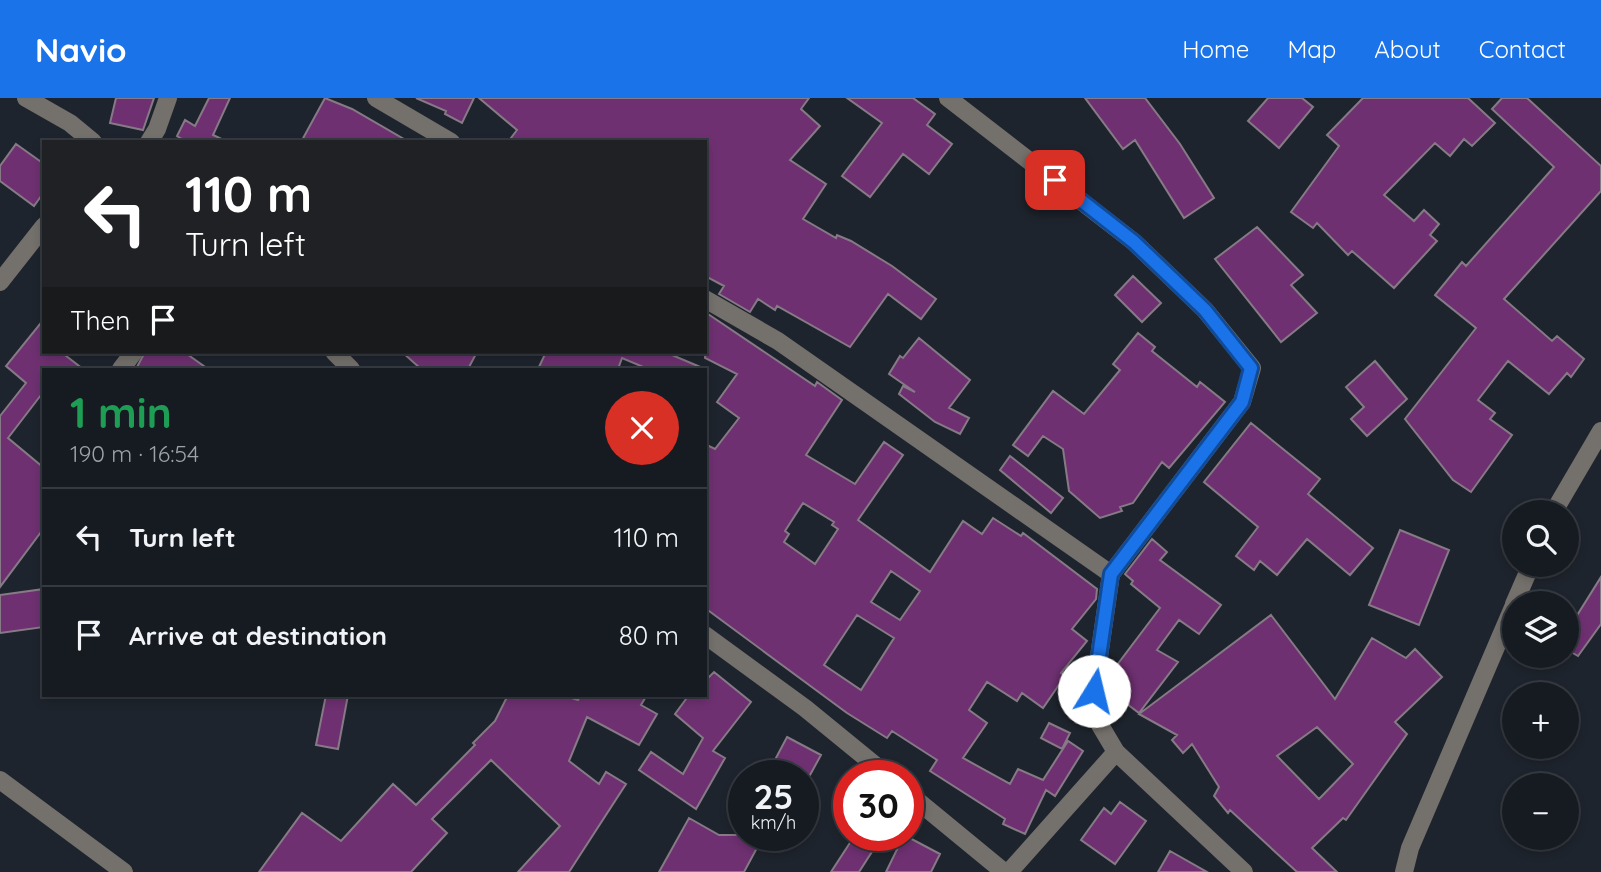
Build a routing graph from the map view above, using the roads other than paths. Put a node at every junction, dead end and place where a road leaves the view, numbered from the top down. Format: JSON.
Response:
{"nodes":[{"id":1,"x":26,"y":98,"type":"edge"},
{"id":2,"x":168,"y":98,"type":"edge"},
{"id":3,"x":376,"y":98,"type":"edge"},
{"id":4,"x":948,"y":98,"type":"edge"},
{"id":5,"x":91,"y":140,"type":"edge"},
{"id":6,"x":150,"y":140,"type":"edge"},
{"id":7,"x":448,"y":140,"type":"edge"},
{"id":8,"x":42,"y":229,"type":"edge"},
{"id":9,"x":0,"y":282,"type":"edge"},
{"id":10,"x":707,"y":300,"type":"edge"},
{"id":11,"x":132,"y":354,"type":"edge"},
{"id":12,"x":336,"y":354,"type":"edge"},
{"id":13,"x":122,"y":368,"type":"edge"},
{"id":14,"x":350,"y":368,"type":"edge"},
{"id":15,"x":1601,"y":431,"type":"edge"},
{"id":16,"x":1561,"y":500,"type":"edge"},
{"id":17,"x":1111,"y":574,"type":"junction"},
{"id":18,"x":1502,"y":632,"type":"edge"},
{"id":19,"x":707,"y":636,"type":"edge"},
{"id":20,"x":1116,"y":752,"type":"junction"},
{"id":21,"x":869,"y":760,"type":"edge"},
{"id":22,"x":0,"y":780,"type":"edge"},
{"id":23,"x":924,"y":806,"type":"edge"},
{"id":24,"x":124,"y":872,"type":"edge"},
{"id":25,"x":1007,"y":872,"type":"edge"},
{"id":26,"x":1244,"y":872,"type":"edge"},
{"id":27,"x":1404,"y":872,"type":"edge"}],
"edges":[{"from":1,"to":5,"type":"street"},
{"from":2,"to":6,"type":"street"},
{"from":3,"to":7,"type":"street"},
{"from":4,"to":17,"type":"street"},
{"from":8,"to":9,"type":"street"},
{"from":10,"to":17,"type":"street"},
{"from":11,"to":13,"type":"street"},
{"from":12,"to":14,"type":"street"},
{"from":15,"to":16,"type":"street"},
{"from":17,"to":20,"type":"street"},
{"from":18,"to":27,"type":"street"},
{"from":19,"to":21,"type":"street"},
{"from":20,"to":25,"type":"street"},
{"from":20,"to":26,"type":"street"},
{"from":22,"to":24,"type":"street"},
{"from":23,"to":25,"type":"street"}]}
